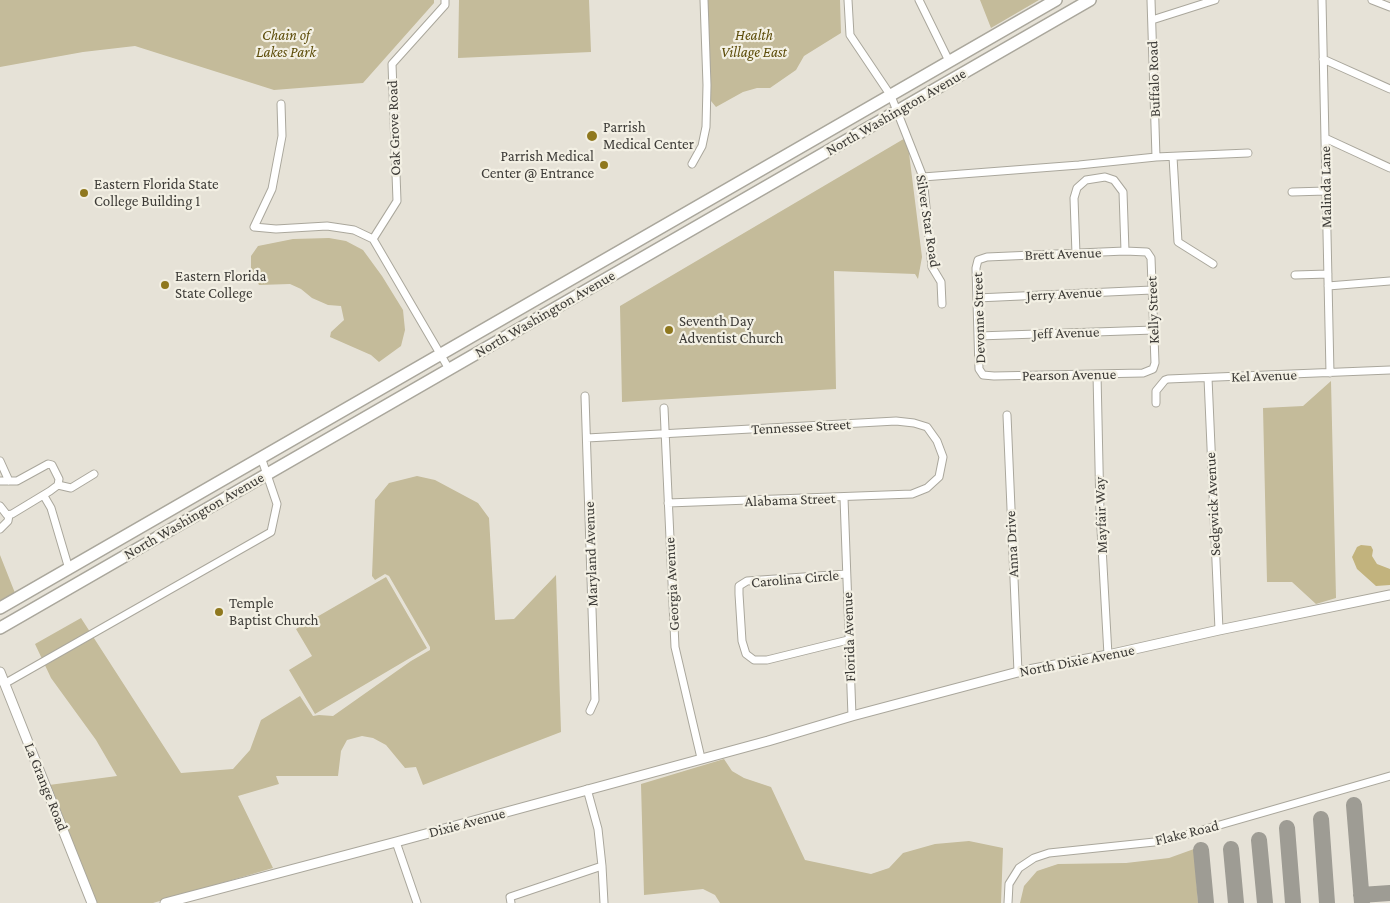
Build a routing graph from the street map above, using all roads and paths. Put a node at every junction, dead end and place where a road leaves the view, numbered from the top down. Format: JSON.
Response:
{"nodes":[{"id":1,"x":444,"y":0,"type":"edge"},
{"id":2,"x":704,"y":0,"type":"edge"},
{"id":3,"x":848,"y":0,"type":"edge"},
{"id":4,"x":919,"y":0,"type":"edge"},
{"id":5,"x":1056,"y":0,"type":"edge"},
{"id":6,"x":1090,"y":0,"type":"edge"},
{"id":7,"x":1151,"y":0,"type":"edge"},
{"id":8,"x":1215,"y":0,"type":"edge"},
{"id":9,"x":1322,"y":0,"type":"edge"},
{"id":10,"x":1372,"y":0,"type":"edge"},
{"id":11,"x":1390,"y":7,"type":"edge"},
{"id":12,"x":1152,"y":20,"type":"junction"},
{"id":13,"x":1323,"y":59,"type":"junction"},
{"id":14,"x":949,"y":61,"type":"junction"},
{"id":15,"x":1390,"y":89,"type":"edge"},
{"id":16,"x":891,"y":96,"type":"junction"},
{"id":17,"x":281,"y":104,"type":"dead end"},
{"id":18,"x":897,"y":111,"type":"junction"},
{"id":19,"x":1325,"y":138,"type":"junction"},
{"id":20,"x":1248,"y":153,"type":"dead end"},
{"id":21,"x":1156,"y":157,"type":"junction"},
{"id":22,"x":1173,"y":157,"type":"junction"},
{"id":23,"x":692,"y":164,"type":"dead end"},
{"id":24,"x":1390,"y":168,"type":"edge"},
{"id":25,"x":923,"y":177,"type":"junction"},
{"id":26,"x":1326,"y":191,"type":"junction"},
{"id":27,"x":1292,"y":192,"type":"dead end"},
{"id":28,"x":712,"y":198,"type":"junction"},
{"id":29,"x":721,"y":213,"type":"junction"},
{"id":30,"x":373,"y":239,"type":"junction"},
{"id":31,"x":1126,"y":251,"type":"junction"},
{"id":32,"x":1148,"y":252,"type":"joint"},
{"id":33,"x":1076,"y":254,"type":"junction"},
{"id":34,"x":978,"y":260,"type":"joint"},
{"id":35,"x":1213,"y":264,"type":"dead end"},
{"id":36,"x":1328,"y":274,"type":"junction"},
{"id":37,"x":1295,"y":275,"type":"dead end"},
{"id":38,"x":1390,"y":281,"type":"edge"},
{"id":39,"x":1328,"y":286,"type":"junction"},
{"id":40,"x":1152,"y":290,"type":"junction"},
{"id":41,"x":977,"y":298,"type":"junction"},
{"id":42,"x":942,"y":304,"type":"dead end"},
{"id":43,"x":1154,"y":330,"type":"junction"},
{"id":44,"x":978,"y":336,"type":"junction"},
{"id":45,"x":440,"y":355,"type":"junction"},
{"id":46,"x":449,"y":369,"type":"junction"},
{"id":47,"x":1153,"y":369,"type":"joint"},
{"id":48,"x":1390,"y":370,"type":"edge"},
{"id":49,"x":1330,"y":373,"type":"junction"},
{"id":50,"x":1097,"y":374,"type":"junction"},
{"id":51,"x":983,"y":375,"type":"joint"},
{"id":52,"x":1208,"y":378,"type":"junction"},
{"id":53,"x":585,"y":396,"type":"dead end"},
{"id":54,"x":1156,"y":403,"type":"dead end"},
{"id":55,"x":664,"y":408,"type":"dead end"},
{"id":56,"x":1007,"y":415,"type":"dead end"},
{"id":57,"x":665,"y":435,"type":"junction"},
{"id":58,"x":587,"y":438,"type":"junction"},
{"id":59,"x":261,"y":458,"type":"junction"},
{"id":60,"x":0,"y":461,"type":"edge"},
{"id":61,"x":94,"y":474,"type":"dead end"},
{"id":62,"x":267,"y":474,"type":"junction"},
{"id":63,"x":9,"y":480,"type":"junction"},
{"id":64,"x":0,"y":481,"type":"edge"},
{"id":65,"x":58,"y":485,"type":"junction"},
{"id":66,"x":912,"y":494,"type":"joint"},
{"id":67,"x":44,"y":496,"type":"junction"},
{"id":68,"x":844,"y":498,"type":"junction"},
{"id":69,"x":668,"y":504,"type":"junction"},
{"id":70,"x":0,"y":506,"type":"edge"},
{"id":71,"x":9,"y":515,"type":"junction"},
{"id":72,"x":0,"y":529,"type":"edge"},
{"id":73,"x":69,"y":569,"type":"junction"},
{"id":74,"x":846,"y":574,"type":"junction"},
{"id":75,"x":1390,"y":595,"type":"edge"},
{"id":76,"x":0,"y":608,"type":"edge"},
{"id":77,"x":0,"y":628,"type":"edge"},
{"id":78,"x":1219,"y":630,"type":"junction"},
{"id":79,"x":848,"y":640,"type":"junction"},
{"id":80,"x":1108,"y":655,"type":"junction"},
{"id":81,"x":0,"y":672,"type":"edge"},
{"id":82,"x":1018,"y":672,"type":"junction"},
{"id":83,"x":4,"y":684,"type":"junction"},
{"id":84,"x":590,"y":711,"type":"dead end"},
{"id":85,"x":852,"y":716,"type":"junction"},
{"id":86,"x":768,"y":741,"type":"joint"},
{"id":87,"x":701,"y":758,"type":"junction"},
{"id":88,"x":1390,"y":776,"type":"edge"},
{"id":89,"x":586,"y":790,"type":"junction"},
{"id":90,"x":396,"y":842,"type":"junction"},
{"id":91,"x":602,"y":866,"type":"junction"},
{"id":92,"x":92,"y":903,"type":"edge"},
{"id":93,"x":165,"y":903,"type":"edge"},
{"id":94,"x":417,"y":903,"type":"edge"},
{"id":95,"x":512,"y":903,"type":"edge"},
{"id":96,"x":604,"y":903,"type":"edge"},
{"id":97,"x":1008,"y":903,"type":"edge"}],
"edges":[{"from":1,"to":30,"type":"street","name":"Oak Grove Road"},
{"from":2,"to":23,"type":"street"},
{"from":3,"to":16,"type":"street","name":"Silver Star Road"},
{"from":4,"to":14,"type":"street"},
{"from":5,"to":14,"type":"main road","name":"North Washington Avenue"},
{"from":6,"to":18,"type":"main road","name":"North Washington Avenue"},
{"from":7,"to":12,"type":"street","name":"Buffalo Road"},
{"from":8,"to":12,"type":"street"},
{"from":9,"to":13,"type":"street","name":"Malinda Lane"},
{"from":10,"to":11,"type":"street"},
{"from":12,"to":21,"type":"street","name":"Buffalo Road"},
{"from":13,"to":15,"type":"street"},
{"from":13,"to":19,"type":"street","name":"Malinda Lane"},
{"from":14,"to":16,"type":"main road","name":"North Washington Avenue"},
{"from":16,"to":18,"type":"street","name":"Silver Star Road"},
{"from":16,"to":28,"type":"main road","name":"North Washington Avenue"},
{"from":17,"to":30,"type":"street"},
{"from":18,"to":25,"type":"street","name":"Silver Star Road"},
{"from":18,"to":29,"type":"main road","name":"North Washington Avenue"},
{"from":19,"to":24,"type":"street"},
{"from":19,"to":26,"type":"street","name":"Malinda Lane"},
{"from":20,"to":22,"type":"street"},
{"from":21,"to":22,"type":"street"},
{"from":21,"to":25,"type":"street"},
{"from":22,"to":35,"type":"street"},
{"from":25,"to":42,"type":"street","name":"Silver Star Road"},
{"from":26,"to":27,"type":"street"},
{"from":26,"to":36,"type":"street","name":"Malinda Lane"},
{"from":28,"to":29,"type":"main road"},
{"from":28,"to":45,"type":"main road","name":"North Washington Avenue"},
{"from":29,"to":46,"type":"main road","name":"North Washington Avenue"},
{"from":30,"to":45,"type":"street"},
{"from":31,"to":32,"type":"street","name":"Brett Avenue"},
{"from":31,"to":33,"type":"street","name":"Brett Avenue"},
{"from":31,"to":33,"type":"street"},
{"from":32,"to":40,"type":"street","name":"Kelly Street"},
{"from":33,"to":34,"type":"street","name":"Brett Avenue"},
{"from":34,"to":41,"type":"street","name":"Devonne Street"},
{"from":36,"to":37,"type":"street"},
{"from":36,"to":39,"type":"street","name":"Malinda Lane"},
{"from":38,"to":39,"type":"street"},
{"from":39,"to":49,"type":"street","name":"Malinda Lane"},
{"from":40,"to":41,"type":"street","name":"Jerry Avenue"},
{"from":40,"to":43,"type":"street","name":"Kelly Street"},
{"from":41,"to":44,"type":"street","name":"Devonne Street"},
{"from":43,"to":44,"type":"street","name":"Jeff Avenue"},
{"from":43,"to":47,"type":"street","name":"Kelly Street"},
{"from":44,"to":51,"type":"street","name":"Devonne Street"},
{"from":45,"to":46,"type":"street"},
{"from":45,"to":59,"type":"main road","name":"North Washington Avenue"},
{"from":46,"to":62,"type":"main road","name":"North Washington Avenue"},
{"from":47,"to":50,"type":"street","name":"Pearson Avenue"},
{"from":48,"to":49,"type":"street","name":"Kel Avenue"},
{"from":49,"to":52,"type":"street","name":"Kel Avenue"},
{"from":50,"to":51,"type":"street","name":"Pearson Avenue"},
{"from":50,"to":80,"type":"street","name":"Mayfair Way"},
{"from":52,"to":54,"type":"street","name":"Kel Avenue"},
{"from":52,"to":78,"type":"street","name":"Sedgwick Avenue"},
{"from":53,"to":58,"type":"street","name":"Maryland Avenue"},
{"from":55,"to":57,"type":"street","name":"Georgia Avenue"},
{"from":56,"to":82,"type":"street","name":"Anna Drive"},
{"from":57,"to":58,"type":"street","name":"Tennessee Street"},
{"from":57,"to":66,"type":"street","name":"Tennessee Street"},
{"from":57,"to":69,"type":"street","name":"Georgia Avenue"},
{"from":58,"to":84,"type":"street","name":"Maryland Avenue"},
{"from":59,"to":62,"type":"street"},
{"from":59,"to":73,"type":"main road","name":"North Washington Avenue"},
{"from":60,"to":63,"type":"street"},
{"from":61,"to":65,"type":"street"},
{"from":62,"to":77,"type":"main road","name":"North Washington Avenue"},
{"from":62,"to":83,"type":"street"},
{"from":63,"to":64,"type":"street"},
{"from":63,"to":65,"type":"street"},
{"from":65,"to":67,"type":"street"},
{"from":66,"to":68,"type":"street","name":"Alabama Street"},
{"from":67,"to":71,"type":"street"},
{"from":67,"to":73,"type":"street"},
{"from":68,"to":69,"type":"street","name":"Alabama Street"},
{"from":68,"to":74,"type":"street","name":"Florida Avenue"},
{"from":69,"to":87,"type":"street","name":"Georgia Avenue"},
{"from":70,"to":71,"type":"street"},
{"from":71,"to":72,"type":"street"},
{"from":73,"to":76,"type":"main road","name":"North Washington Avenue"},
{"from":74,"to":79,"type":"street","name":"Florida Avenue"},
{"from":74,"to":79,"type":"street","name":"Carolina Circle"},
{"from":75,"to":78,"type":"street","name":"North Dixie Avenue"},
{"from":78,"to":80,"type":"street","name":"North Dixie Avenue"},
{"from":79,"to":85,"type":"street","name":"Florida Avenue"},
{"from":80,"to":82,"type":"street","name":"North Dixie Avenue"},
{"from":81,"to":83,"type":"street","name":"La Grange Road"},
{"from":82,"to":85,"type":"street","name":"North Dixie Avenue"},
{"from":83,"to":92,"type":"street","name":"La Grange Road"},
{"from":85,"to":86,"type":"street","name":"North Dixie Avenue"},
{"from":86,"to":87,"type":"street","name":"Dixie Avenue"},
{"from":87,"to":89,"type":"street","name":"Dixie Avenue"},
{"from":88,"to":97,"type":"street","name":"Flake Road"},
{"from":89,"to":90,"type":"street","name":"Dixie Avenue"},
{"from":89,"to":91,"type":"street"},
{"from":90,"to":93,"type":"street","name":"Dixie Avenue"},
{"from":90,"to":94,"type":"street"},
{"from":91,"to":95,"type":"street"},
{"from":91,"to":96,"type":"street"}]}
